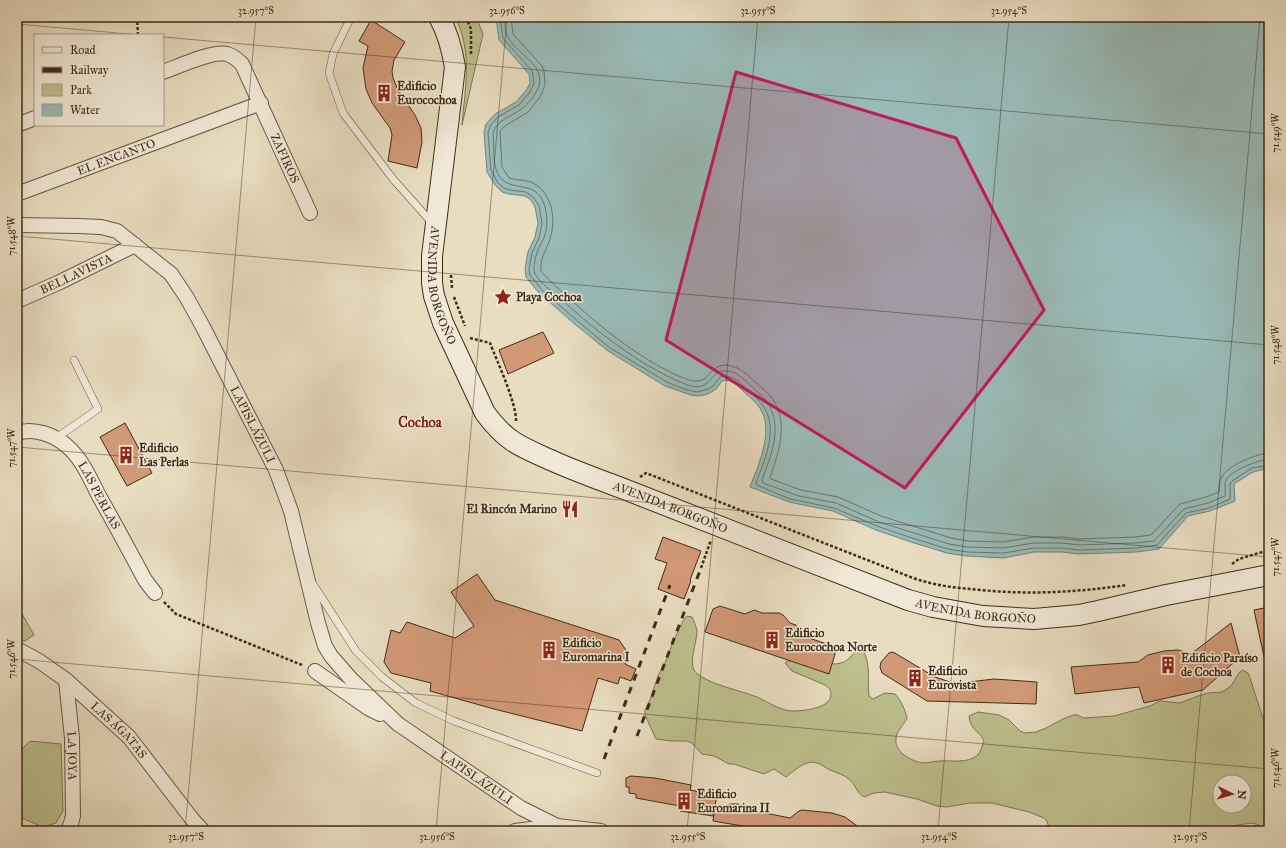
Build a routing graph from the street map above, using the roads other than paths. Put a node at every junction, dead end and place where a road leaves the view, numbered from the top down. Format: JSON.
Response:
{"nodes":[{"id":1,"x":350,"y":17,"type":"edge"},
{"id":2,"x":439,"y":17,"type":"edge"},
{"id":3,"x":164,"y":72,"type":"edge"},
{"id":4,"x":261,"y":103,"type":"junction"},
{"id":5,"x":34,"y":118,"type":"edge"},
{"id":6,"x":17,"y":125,"type":"edge"},
{"id":7,"x":17,"y":194,"type":"edge"},
{"id":8,"x":310,"y":213,"type":"dead end"},
{"id":9,"x":17,"y":225,"type":"edge"},
{"id":10,"x":436,"y":227,"type":"junction"},
{"id":11,"x":134,"y":245,"type":"junction"},
{"id":12,"x":17,"y":300,"type":"edge"},
{"id":13,"x":74,"y":360,"type":"dead end"},
{"id":14,"x":17,"y":434,"type":"edge"},
{"id":15,"x":56,"y":438,"type":"junction"},
{"id":16,"x":307,"y":575,"type":"junction"},
{"id":17,"x":1269,"y":575,"type":"edge"},
{"id":18,"x":155,"y":593,"type":"road end"},
{"id":19,"x":17,"y":649,"type":"edge"},
{"id":20,"x":315,"y":671,"type":"road end"},
{"id":21,"x":66,"y":680,"type":"junction"},
{"id":22,"x":398,"y":724,"type":"junction"},
{"id":23,"x":597,"y":773,"type":"dead end"},
{"id":24,"x":557,"y":826,"type":"junction"},
{"id":25,"x":68,"y":831,"type":"edge"},
{"id":26,"x":203,"y":831,"type":"edge"},
{"id":27,"x":515,"y":831,"type":"edge"},
{"id":28,"x":601,"y":831,"type":"edge"}],
"edges":[{"from":1,"to":10,"type":"lane"},
{"from":2,"to":10,"type":"main road","name":"AVENIDA BORGOÑO"},
{"from":3,"to":4,"type":"street","name":"ZAFIROS"},
{"from":4,"to":7,"type":"street","name":"EL ENCANTO"},
{"from":4,"to":8,"type":"street","name":"ZAFIROS"},
{"from":5,"to":6,"type":"street"},
{"from":9,"to":11,"type":"street","name":"LAPISLÁZULI"},
{"from":10,"to":17,"type":"main road","name":"AVENIDA BORGOÑO"},
{"from":11,"to":12,"type":"street","name":"BELLAVISTA"},
{"from":11,"to":16,"type":"street","name":"LAPISLÁZULI"},
{"from":13,"to":15,"type":"lane"},
{"from":14,"to":15,"type":"street","name":"LAS PERLAS"},
{"from":15,"to":18,"type":"street","name":"LAS PERLAS"},
{"from":16,"to":22,"type":"street","name":"LAPISLÁZULI"},
{"from":16,"to":23,"type":"lane"},
{"from":19,"to":21,"type":"street","name":"LAS ÁGATAS"},
{"from":20,"to":22,"type":"street","name":"LAPISLÁZULI"},
{"from":21,"to":25,"type":"street","name":"LA JOYA"},
{"from":21,"to":26,"type":"street","name":"LAS ÁGATAS"},
{"from":22,"to":24,"type":"street","name":"LAPISLÁZULI"},
{"from":24,"to":27,"type":"street"},
{"from":24,"to":28,"type":"street"}]}
